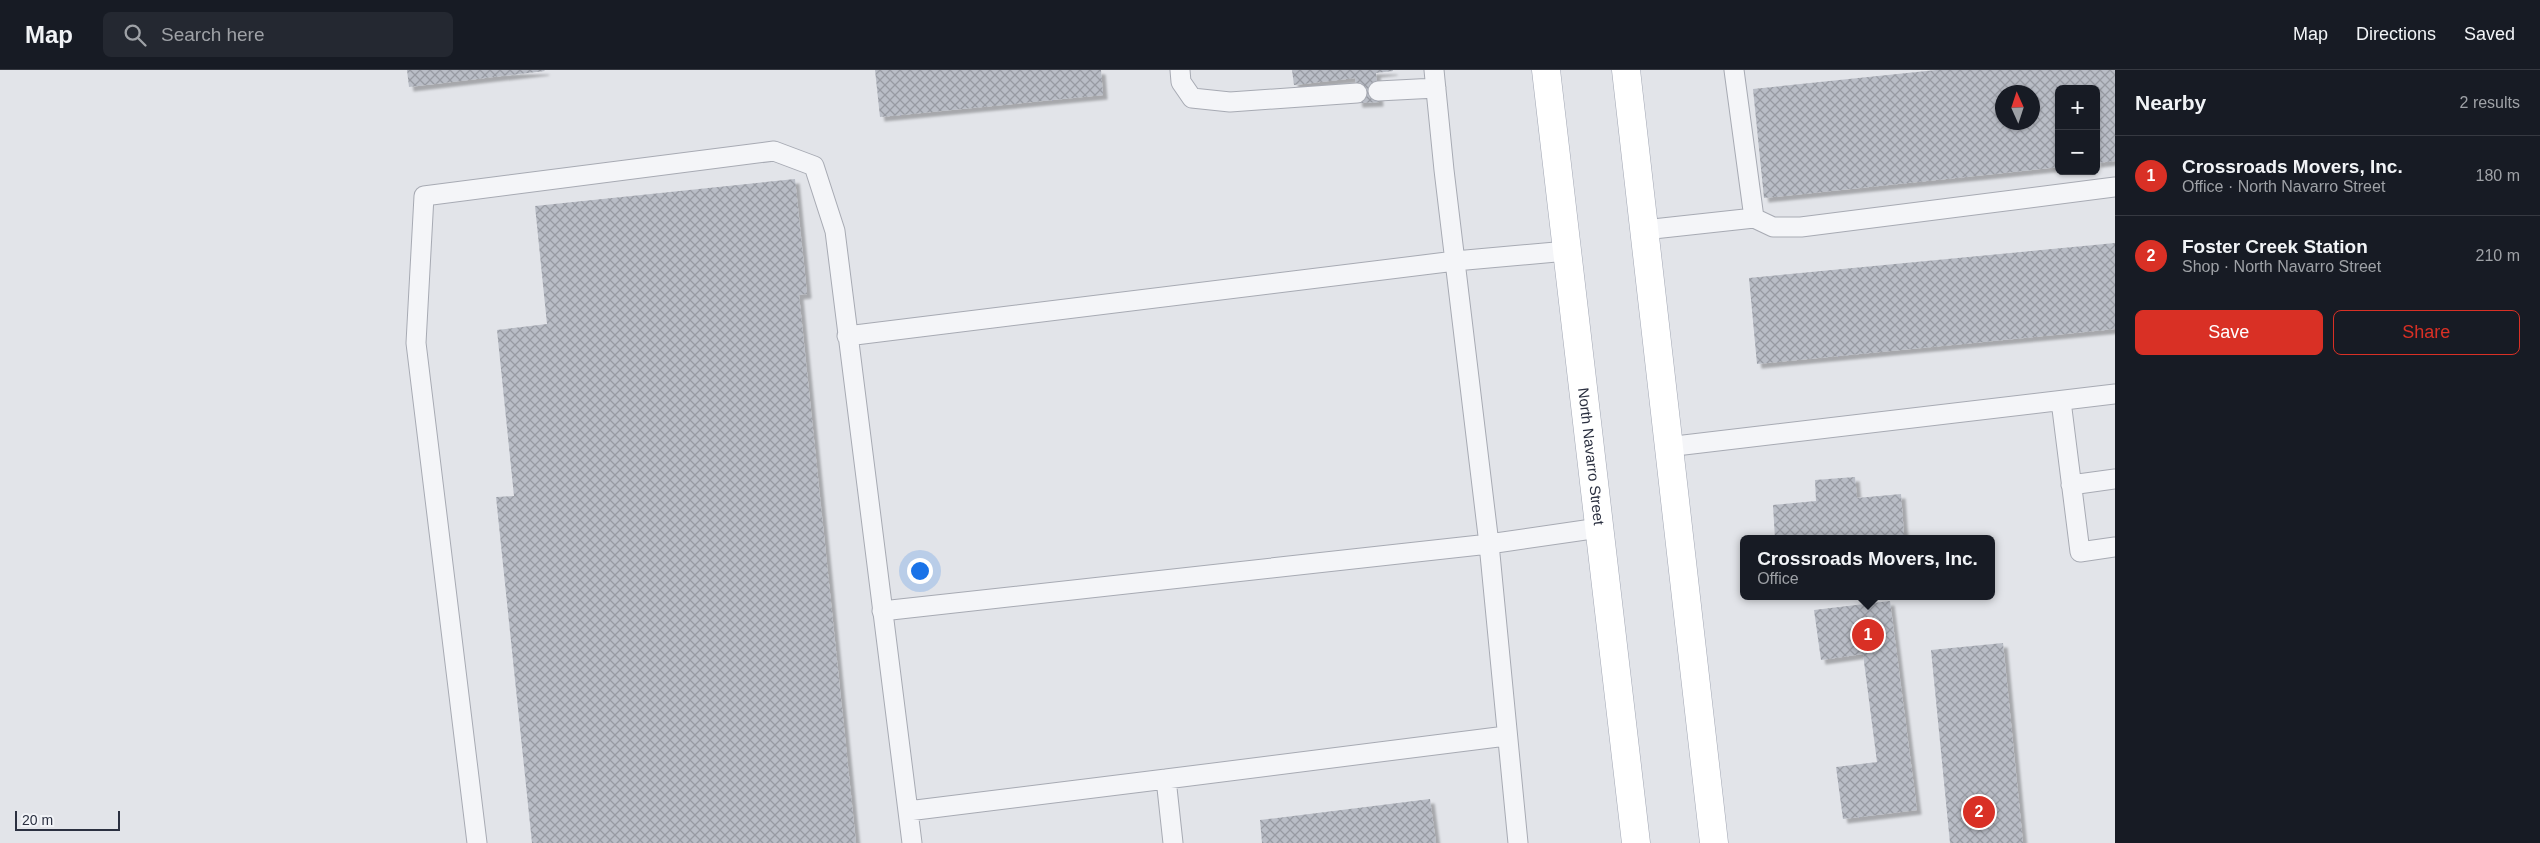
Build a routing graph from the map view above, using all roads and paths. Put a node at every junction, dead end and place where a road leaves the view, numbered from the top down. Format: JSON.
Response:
{"nodes":[{"id":1,"x":1180,"y":70,"type":"edge"},
{"id":2,"x":1546,"y":70,"type":"edge"},
{"id":3,"x":1626,"y":70,"type":"edge"},
{"id":4,"x":1734,"y":70,"type":"edge"},
{"id":5,"x":1435,"y":79,"type":"edge"},
{"id":6,"x":1378,"y":91,"type":"dead end"},
{"id":7,"x":1357,"y":93,"type":"dead end"},
{"id":8,"x":2115,"y":187,"type":"edge"},
{"id":9,"x":1754,"y":218,"type":"junction"},
{"id":10,"x":1644,"y":230,"type":"junction"},
{"id":11,"x":1567,"y":251,"type":"junction"},
{"id":12,"x":1455,"y":261,"type":"junction"},
{"id":13,"x":848,"y":336,"type":"junction"},
{"id":14,"x":2115,"y":394,"type":"edge"},
{"id":15,"x":2061,"y":401,"type":"junction"},
{"id":16,"x":1667,"y":447,"type":"junction"},
{"id":17,"x":2115,"y":479,"type":"edge"},
{"id":18,"x":2071,"y":485,"type":"junction"},
{"id":19,"x":1599,"y":528,"type":"junction"},
{"id":20,"x":1489,"y":544,"type":"junction"},
{"id":21,"x":2115,"y":548,"type":"edge"},
{"id":22,"x":882,"y":611,"type":"junction"},
{"id":23,"x":1506,"y":736,"type":"junction"},
{"id":24,"x":1166,"y":779,"type":"junction"},
{"id":25,"x":908,"y":811,"type":"junction"},
{"id":26,"x":477,"y":843,"type":"edge"},
{"id":27,"x":912,"y":843,"type":"edge"},
{"id":28,"x":1173,"y":843,"type":"edge"},
{"id":29,"x":1518,"y":843,"type":"edge"},
{"id":30,"x":1636,"y":843,"type":"edge"},
{"id":31,"x":1714,"y":843,"type":"edge"}],
"edges":[{"from":1,"to":7,"type":"lane"},
{"from":2,"to":11,"type":"main road","name":"North Navarro Street"},
{"from":3,"to":10,"type":"main road"},
{"from":4,"to":9,"type":"lane"},
{"from":5,"to":6,"type":"lane"},
{"from":5,"to":12,"type":"lane"},
{"from":8,"to":9,"type":"lane"},
{"from":9,"to":10,"type":"lane"},
{"from":10,"to":16,"type":"main road"},
{"from":11,"to":12,"type":"lane"},
{"from":11,"to":19,"type":"main road","name":"North Navarro Street"},
{"from":12,"to":13,"type":"lane"},
{"from":12,"to":20,"type":"lane"},
{"from":13,"to":22,"type":"lane"},
{"from":13,"to":26,"type":"lane"},
{"from":14,"to":15,"type":"lane"},
{"from":15,"to":16,"type":"lane"},
{"from":15,"to":18,"type":"lane"},
{"from":16,"to":31,"type":"main road"},
{"from":17,"to":18,"type":"lane"},
{"from":18,"to":21,"type":"lane"},
{"from":19,"to":20,"type":"lane"},
{"from":19,"to":30,"type":"main road","name":"North Navarro Street"},
{"from":20,"to":22,"type":"lane"},
{"from":20,"to":23,"type":"lane"},
{"from":22,"to":25,"type":"lane"},
{"from":23,"to":24,"type":"lane"},
{"from":23,"to":29,"type":"lane"},
{"from":24,"to":25,"type":"lane"},
{"from":24,"to":28,"type":"lane"},
{"from":25,"to":27,"type":"lane"}]}
